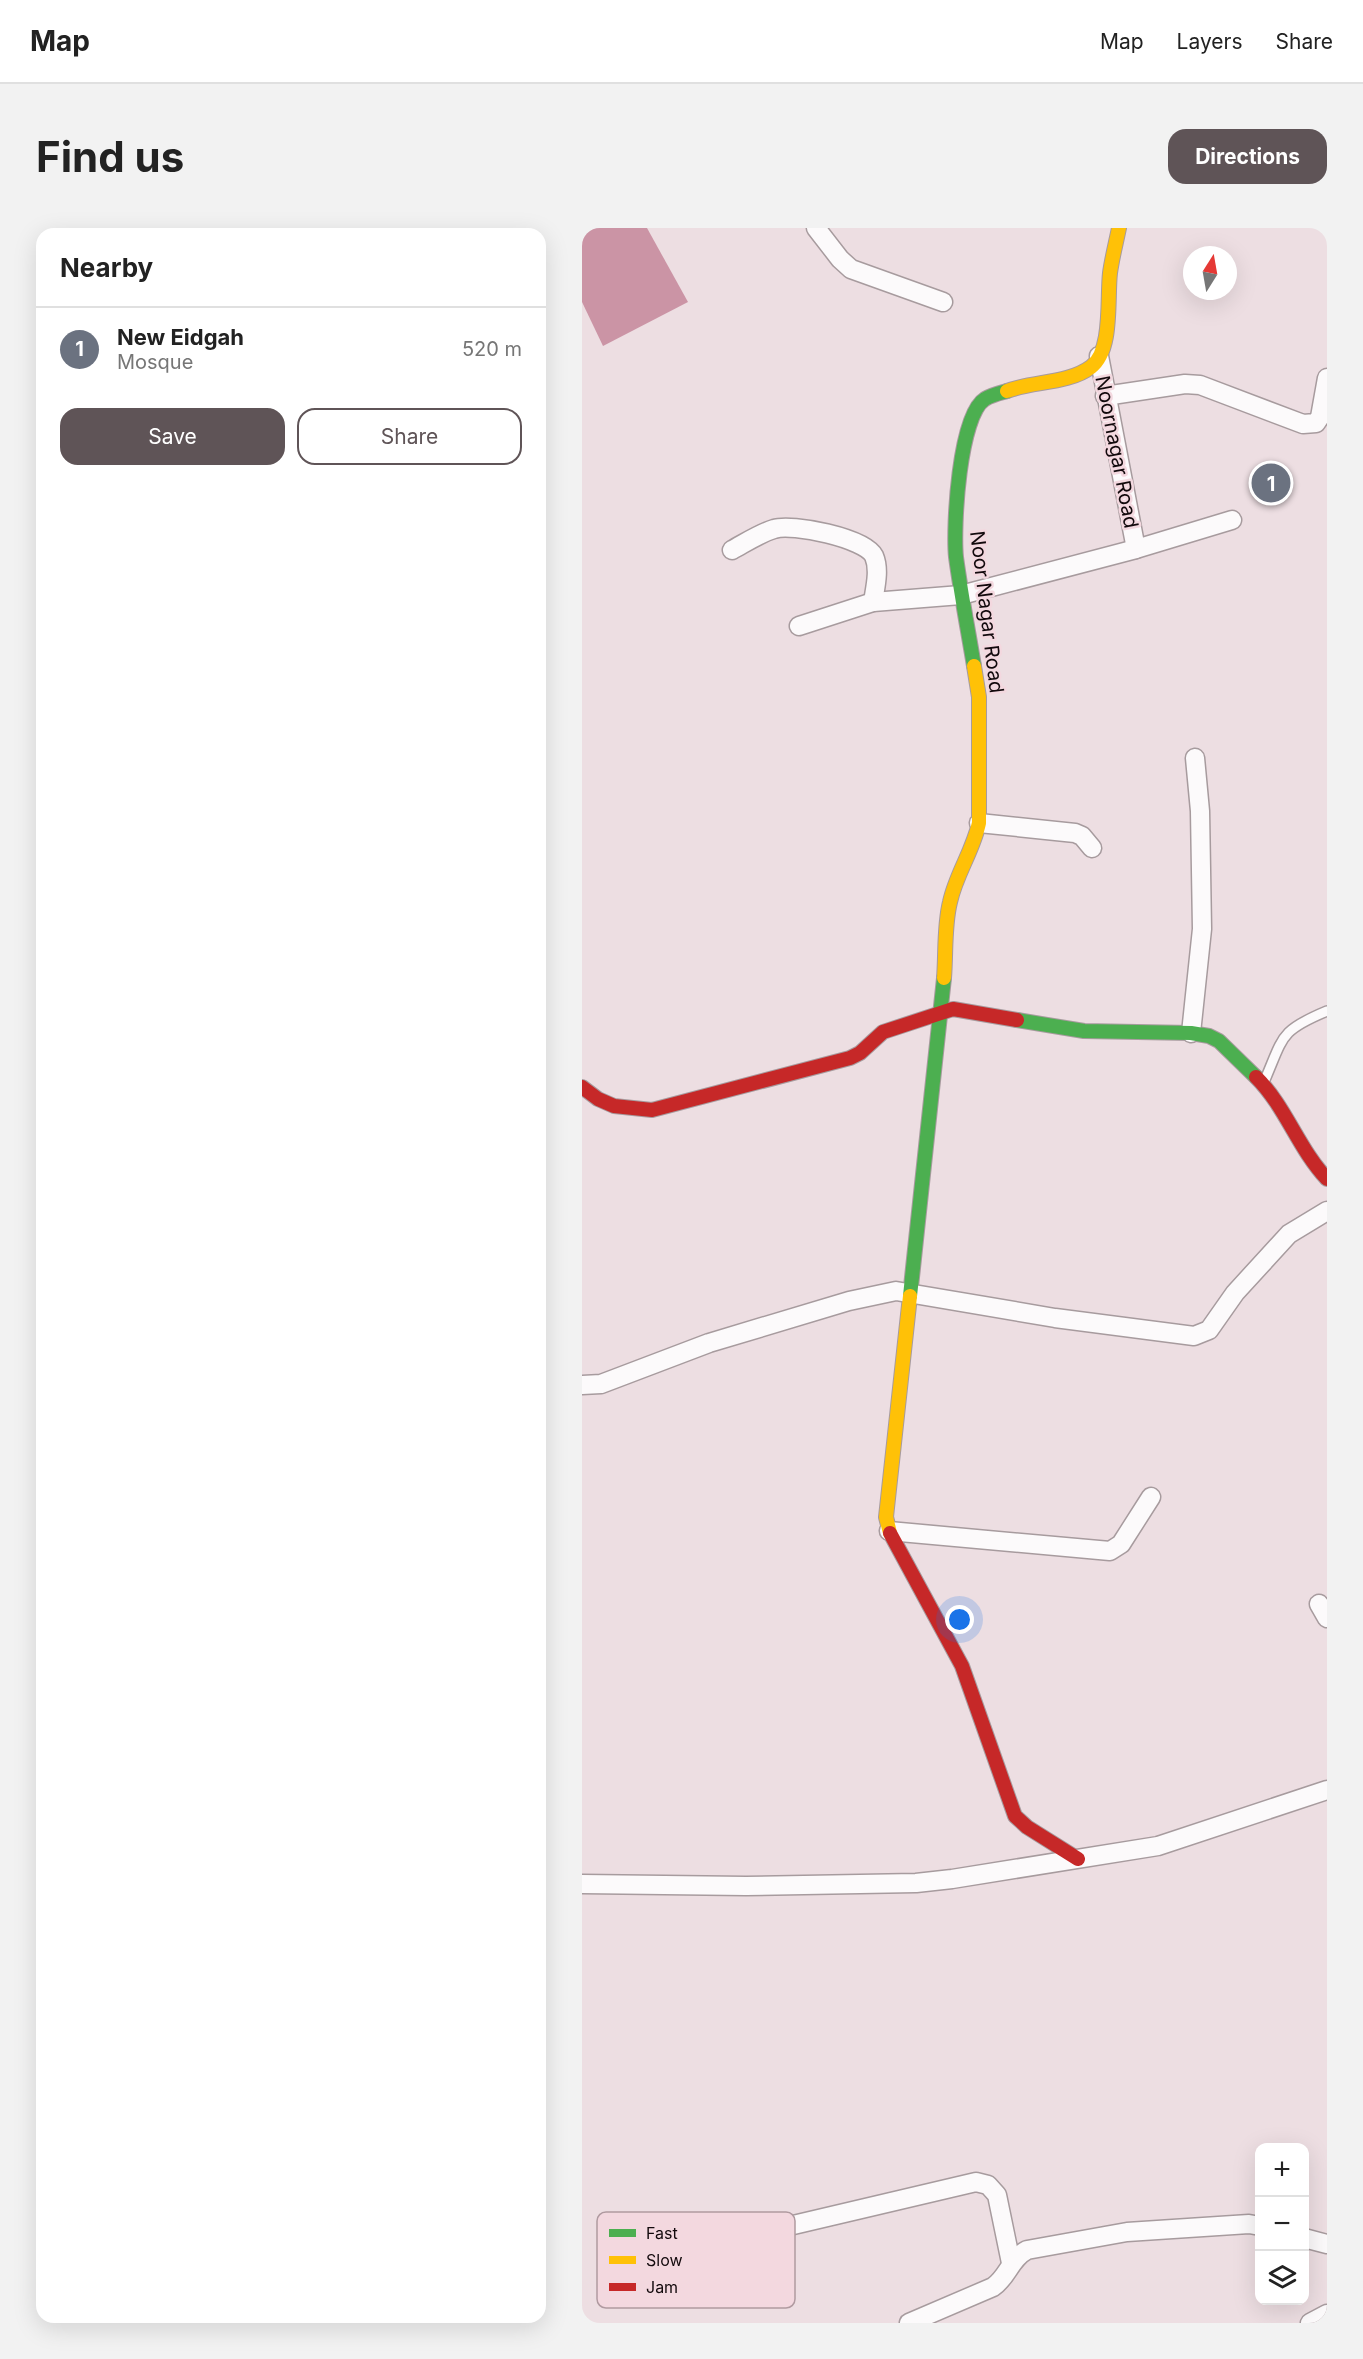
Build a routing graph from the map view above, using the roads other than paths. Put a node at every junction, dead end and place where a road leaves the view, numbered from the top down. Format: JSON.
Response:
{"nodes":[{"id":1,"x":816,"y":228,"type":"edge"},
{"id":2,"x":1119,"y":228,"type":"edge"},
{"id":3,"x":943,"y":302,"type":"dead end"},
{"id":4,"x":1099,"y":356,"type":"junction"},
{"id":5,"x":1327,"y":378,"type":"edge"},
{"id":6,"x":1105,"y":396,"type":"junction"},
{"id":7,"x":1232,"y":520,"type":"dead end"},
{"id":8,"x":1136,"y":549,"type":"junction"},
{"id":9,"x":732,"y":550,"type":"dead end"},
{"id":10,"x":962,"y":595,"type":"junction"},
{"id":11,"x":873,"y":602,"type":"junction"},
{"id":12,"x":799,"y":626,"type":"dead end"},
{"id":13,"x":1195,"y":758,"type":"dead end"},
{"id":14,"x":979,"y":823,"type":"junction"},
{"id":15,"x":1092,"y":848,"type":"dead end"},
{"id":16,"x":942,"y":1011,"type":"junction"},
{"id":17,"x":1327,"y":1011,"type":"edge"},
{"id":18,"x":1191,"y":1033,"type":"junction"},
{"id":19,"x":1263,"y":1084,"type":"junction"},
{"id":20,"x":582,"y":1087,"type":"edge"},
{"id":21,"x":1327,"y":1179,"type":"edge"},
{"id":22,"x":1327,"y":1211,"type":"edge"},
{"id":23,"x":910,"y":1292,"type":"junction"},
{"id":24,"x":582,"y":1385,"type":"edge"},
{"id":25,"x":1151,"y":1497,"type":"dead end"},
{"id":26,"x":889,"y":1531,"type":"junction"},
{"id":27,"x":1327,"y":1790,"type":"edge"},
{"id":28,"x":1078,"y":1859,"type":"junction"},
{"id":29,"x":582,"y":1884,"type":"edge"},
{"id":30,"x":795,"y":2224,"type":"edge"},
{"id":31,"x":1255,"y":2225,"type":"edge"},
{"id":32,"x":1309,"y":2239,"type":"edge"},
{"id":33,"x":1327,"y":2244,"type":"edge"},
{"id":34,"x":1011,"y":2264,"type":"junction"},
{"id":35,"x":1327,"y":2314,"type":"edge"},
{"id":36,"x":909,"y":2323,"type":"edge"},
{"id":37,"x":1310,"y":2323,"type":"edge"}],
"edges":[{"from":1,"to":3,"type":"street"},
{"from":2,"to":4,"type":"street"},
{"from":4,"to":6,"type":"street","name":"Noornagar Road"},
{"from":4,"to":10,"type":"street","name":"Noor Nagar Road"},
{"from":5,"to":6,"type":"street"},
{"from":6,"to":8,"type":"street","name":"Noornagar Road"},
{"from":7,"to":8,"type":"street"},
{"from":8,"to":10,"type":"street"},
{"from":9,"to":11,"type":"street"},
{"from":10,"to":11,"type":"street"},
{"from":10,"to":14,"type":"street","name":"Noor Nagar Road"},
{"from":11,"to":12,"type":"street"},
{"from":13,"to":18,"type":"street"},
{"from":14,"to":15,"type":"street"},
{"from":14,"to":16,"type":"street","name":"Noor Nagar Road"},
{"from":16,"to":18,"type":"street"},
{"from":16,"to":20,"type":"street"},
{"from":16,"to":23,"type":"street","name":"Noor Nagar Road"},
{"from":17,"to":19,"type":"lane"},
{"from":18,"to":19,"type":"street"},
{"from":19,"to":21,"type":"street"},
{"from":22,"to":23,"type":"street"},
{"from":23,"to":24,"type":"street"},
{"from":23,"to":26,"type":"street","name":"Noor Nagar Road"},
{"from":25,"to":26,"type":"street"},
{"from":26,"to":28,"type":"street"},
{"from":27,"to":28,"type":"street"},
{"from":28,"to":29,"type":"street"},
{"from":30,"to":34,"type":"street"},
{"from":31,"to":34,"type":"street"},
{"from":32,"to":33,"type":"street"},
{"from":34,"to":36,"type":"street"},
{"from":35,"to":37,"type":"street"}]}
